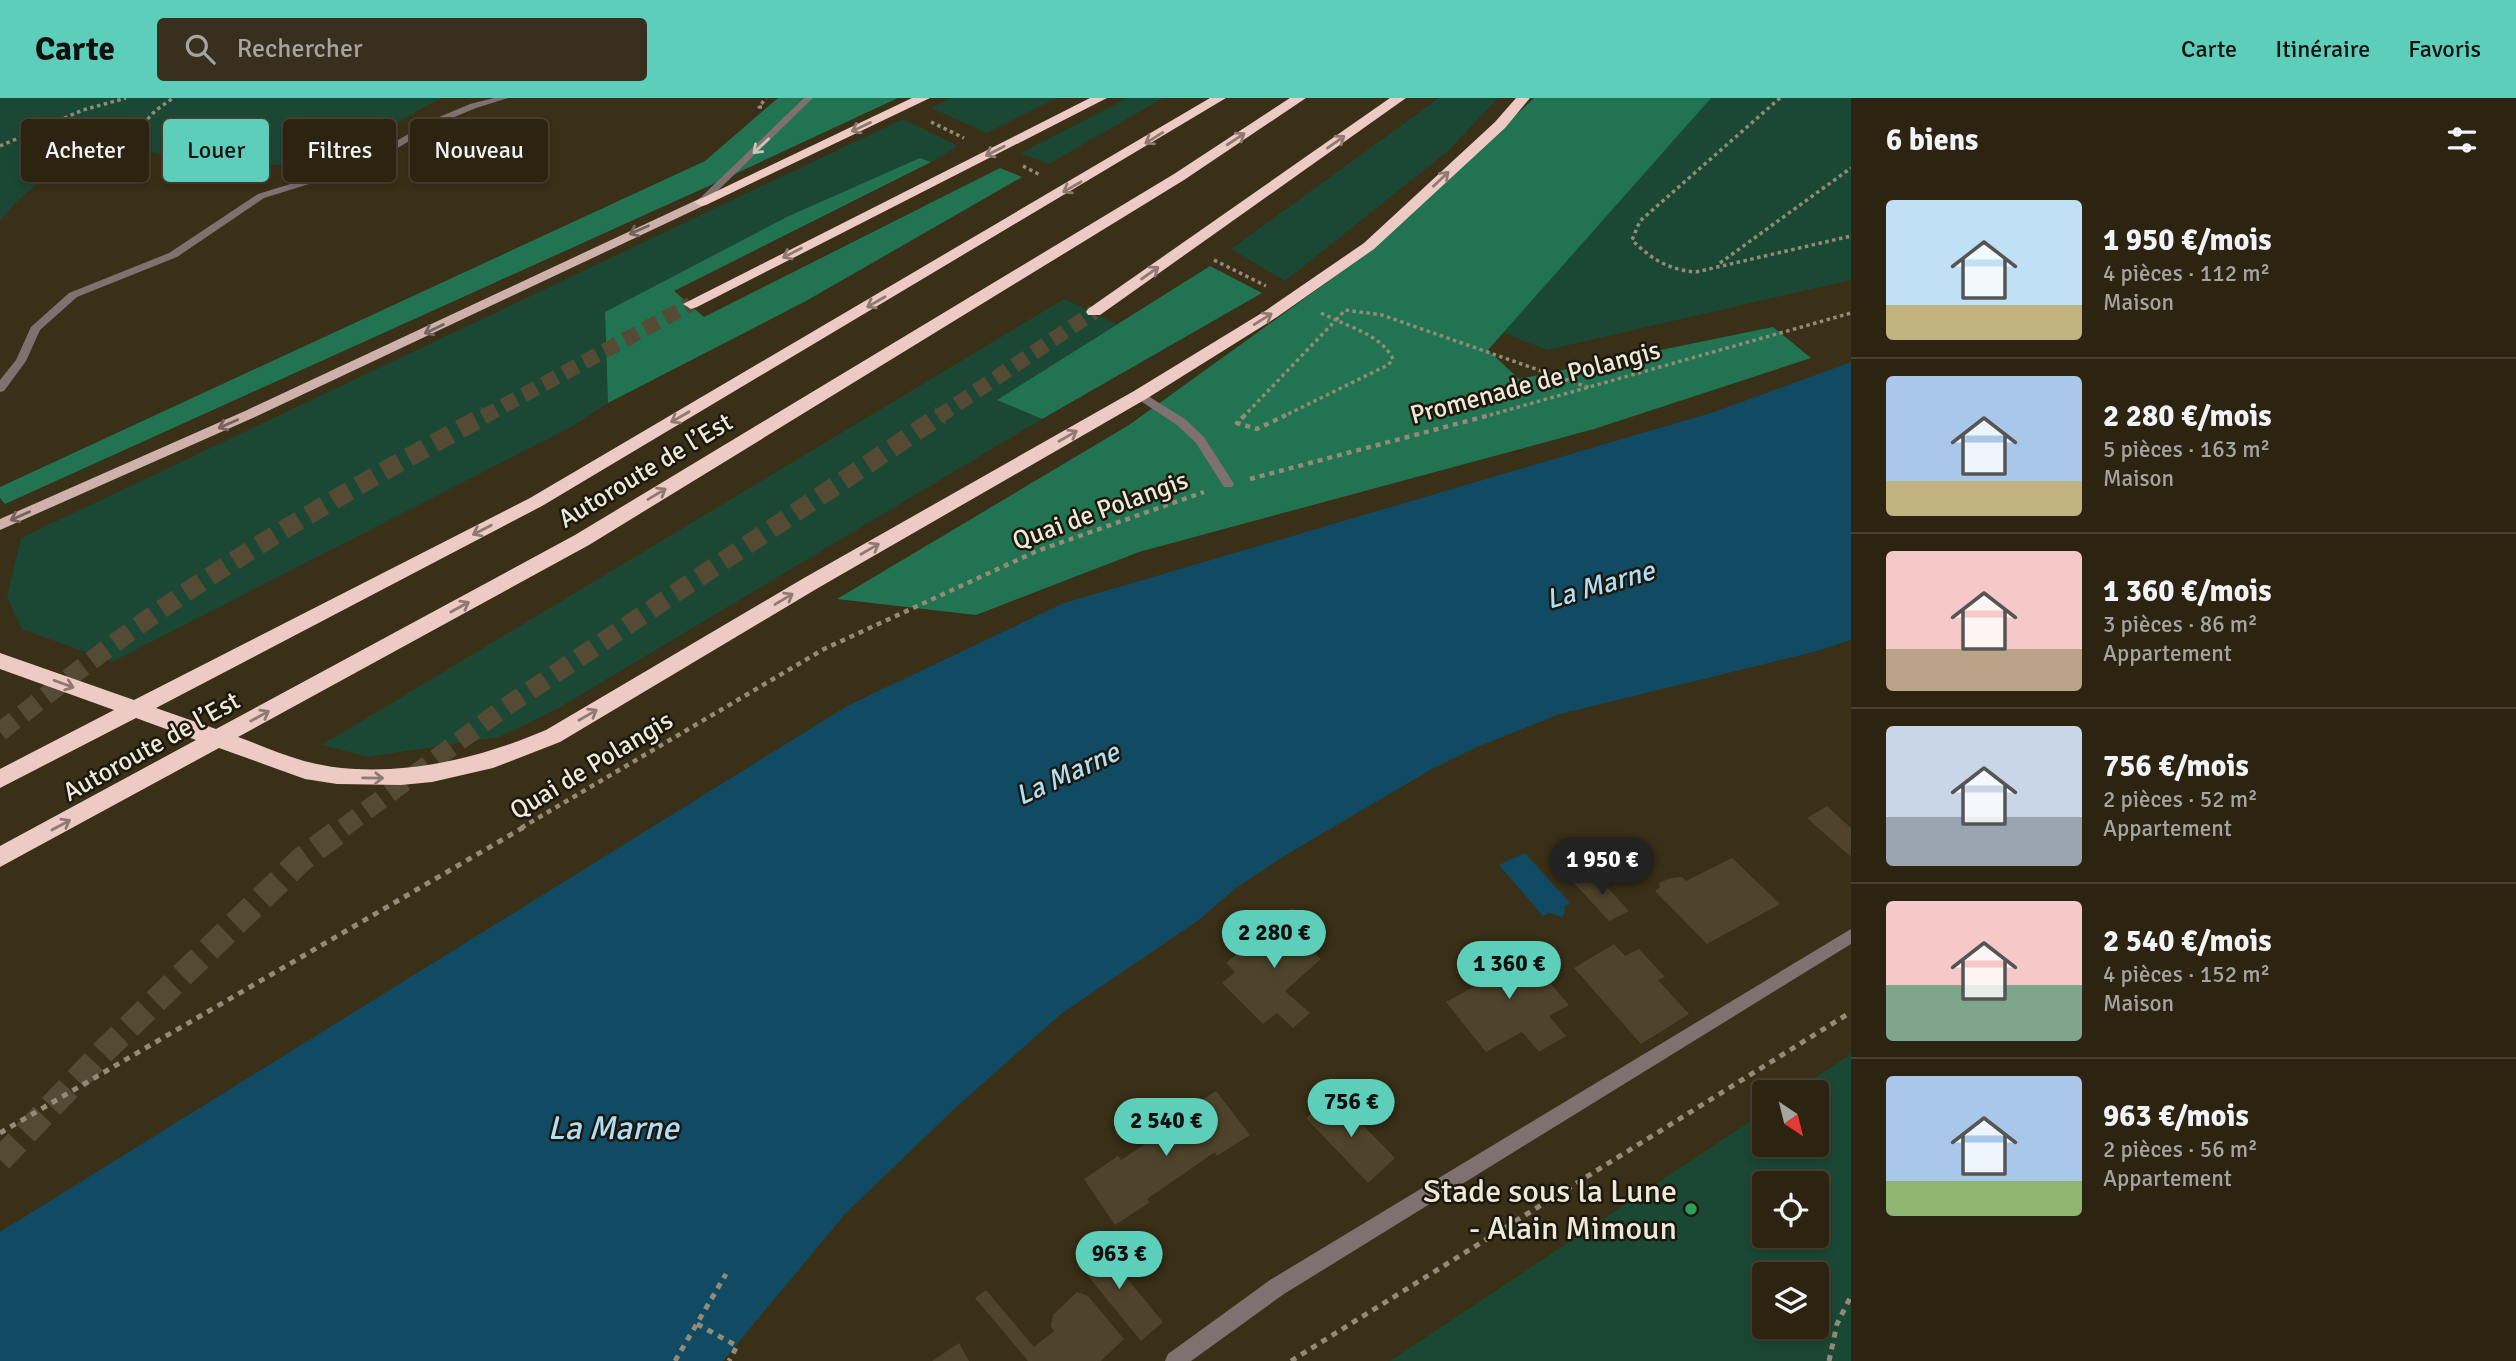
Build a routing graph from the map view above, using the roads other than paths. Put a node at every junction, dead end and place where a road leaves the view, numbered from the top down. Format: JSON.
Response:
{"nodes":[{"id":1,"x":503,"y":98,"type":"edge"},
{"id":2,"x":809,"y":98,"type":"edge"},
{"id":3,"x":923,"y":98,"type":"edge"},
{"id":4,"x":1100,"y":98,"type":"edge"},
{"id":5,"x":1219,"y":98,"type":"edge"},
{"id":6,"x":1299,"y":98,"type":"edge"},
{"id":7,"x":1399,"y":98,"type":"edge"},
{"id":8,"x":1523,"y":98,"type":"edge"},
{"id":9,"x":701,"y":202,"type":"junction"},
{"id":10,"x":691,"y":304,"type":"tunnel mouth"},
{"id":11,"x":1094,"y":312,"type":"tunnel mouth"},
{"id":12,"x":0,"y":388,"type":"edge"},
{"id":13,"x":1140,"y":395,"type":"junction"},
{"id":14,"x":1228,"y":484,"type":"road end"},
{"id":15,"x":0,"y":525,"type":"edge"},
{"id":16,"x":0,"y":661,"type":"edge"},
{"id":17,"x":0,"y":779,"type":"edge"},
{"id":18,"x":0,"y":857,"type":"edge"},
{"id":19,"x":1851,"y":936,"type":"edge"},
{"id":20,"x":1175,"y":1361,"type":"edge"}],
"edges":[{"from":1,"to":12,"type":"street"},
{"from":2,"to":9,"type":"street","one_way":true},
{"from":3,"to":9,"type":"highway","one_way":true},
{"from":4,"to":10,"type":"highway","one_way":true},
{"from":5,"to":17,"type":"highway","name":"Autoroute de l’Est","one_way":true},
{"from":18,"to":6,"type":"highway","name":"Autoroute de l’Est","one_way":true},
{"from":11,"to":7,"type":"highway","one_way":true},
{"from":13,"to":8,"type":"highway","one_way":true},
{"from":9,"to":15,"type":"main road","one_way":true},
{"from":13,"to":14,"type":"street"},
{"from":16,"to":13,"type":"highway","one_way":true},
{"from":19,"to":20,"type":"street"}]}
